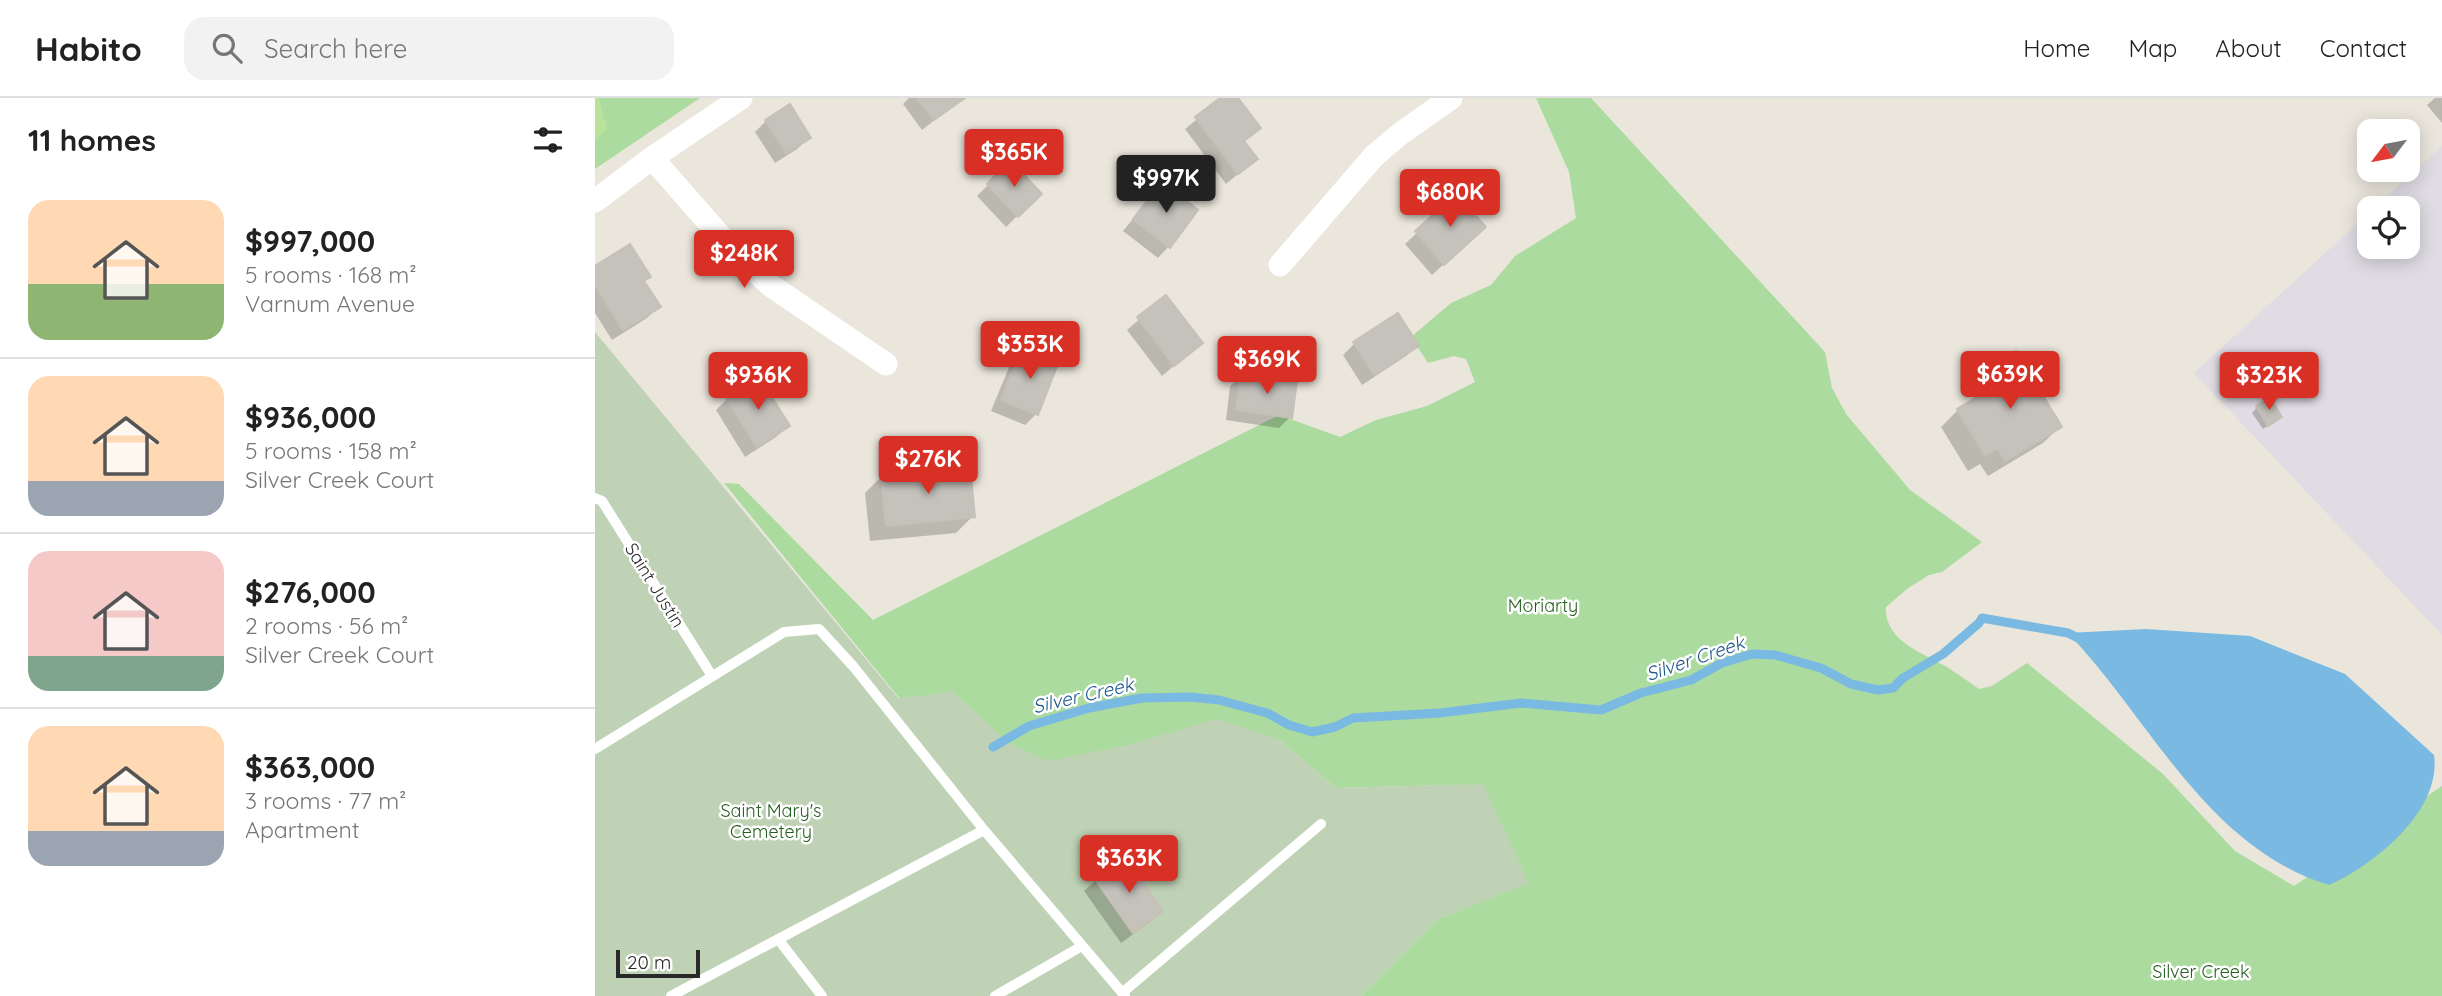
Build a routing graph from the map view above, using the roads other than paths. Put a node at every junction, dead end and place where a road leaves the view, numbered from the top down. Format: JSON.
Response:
{"nodes":[{"id":1,"x":741,"y":98,"type":"edge"},
{"id":2,"x":1451,"y":98,"type":"edge"},
{"id":3,"x":652,"y":158,"type":"junction"},
{"id":4,"x":595,"y":201,"type":"edge"},
{"id":5,"x":1280,"y":265,"type":"dead end"},
{"id":6,"x":886,"y":364,"type":"dead end"},
{"id":7,"x":595,"y":498,"type":"edge"},
{"id":8,"x":712,"y":676,"type":"junction"},
{"id":9,"x":595,"y":749,"type":"edge"},
{"id":10,"x":1321,"y":824,"type":"dead end"},
{"id":11,"x":984,"y":830,"type":"junction"},
{"id":12,"x":778,"y":939,"type":"junction"},
{"id":13,"x":1082,"y":946,"type":"junction"},
{"id":14,"x":1123,"y":995,"type":"edge"},
{"id":15,"x":671,"y":996,"type":"edge"},
{"id":16,"x":822,"y":996,"type":"edge"},
{"id":17,"x":995,"y":996,"type":"edge"}],
"edges":[{"from":1,"to":3,"type":"street"},
{"from":2,"to":5,"type":"street"},
{"from":3,"to":4,"type":"street"},
{"from":3,"to":6,"type":"street"},
{"from":7,"to":8,"type":"lane","name":"Saint Justin"},
{"from":8,"to":9,"type":"lane"},
{"from":8,"to":11,"type":"lane"},
{"from":10,"to":14,"type":"lane"},
{"from":11,"to":12,"type":"lane"},
{"from":11,"to":13,"type":"lane"},
{"from":12,"to":15,"type":"lane"},
{"from":12,"to":16,"type":"lane"},
{"from":13,"to":14,"type":"lane"},
{"from":13,"to":17,"type":"lane"}]}
